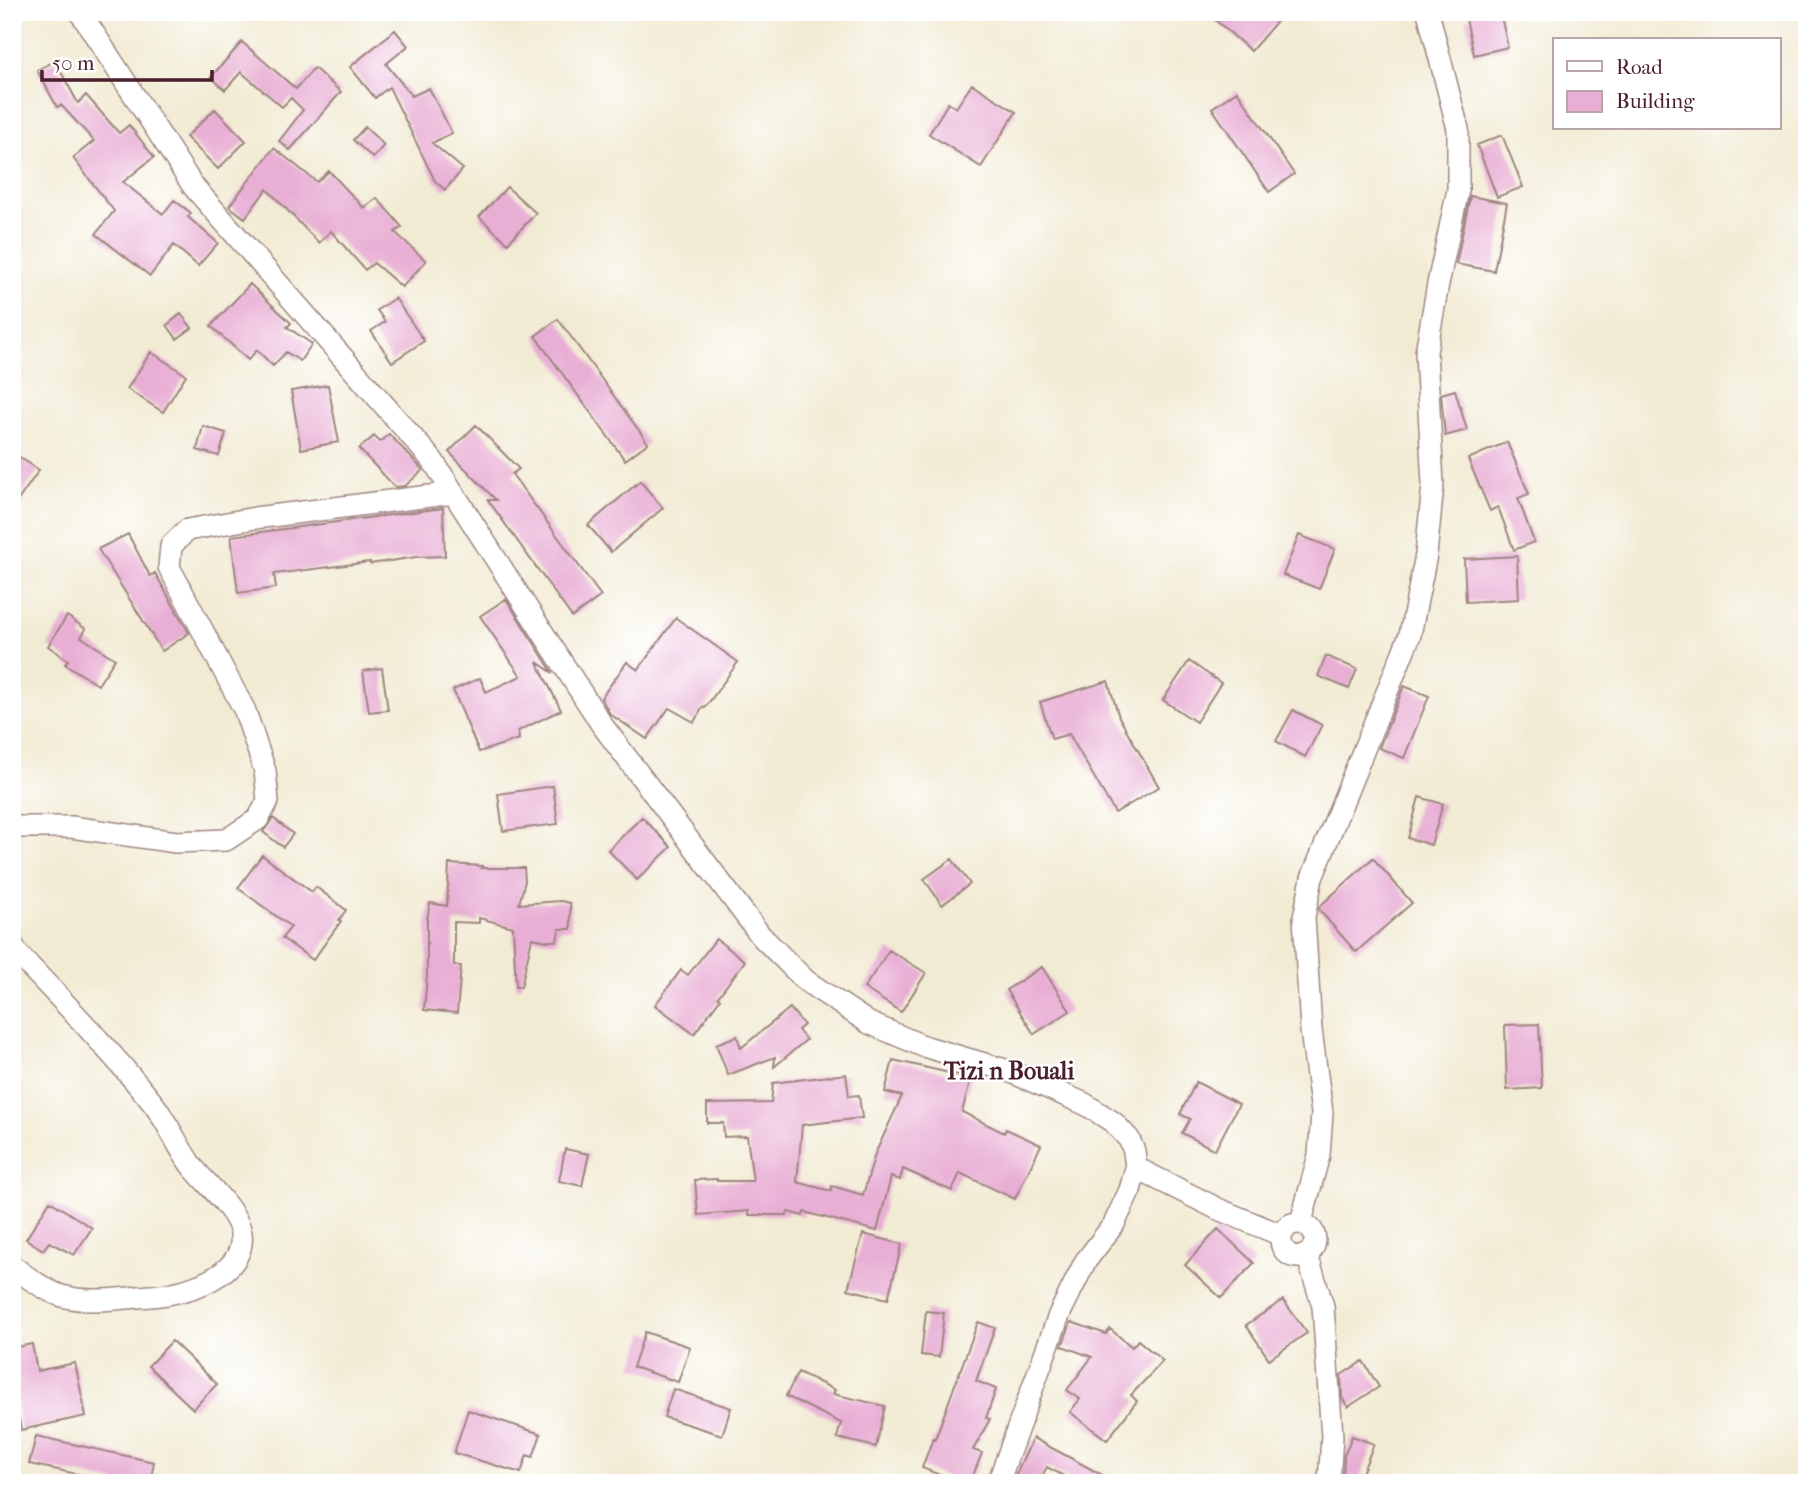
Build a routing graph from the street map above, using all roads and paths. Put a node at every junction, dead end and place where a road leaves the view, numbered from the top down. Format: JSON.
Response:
{"nodes":[{"id":1,"x":80,"y":12,"type":"edge"},
{"id":2,"x":1428,"y":12,"type":"edge"},
{"id":3,"x":454,"y":493,"type":"junction"},
{"id":4,"x":12,"y":827,"type":"edge"},
{"id":5,"x":12,"y":943,"type":"edge"},
{"id":6,"x":1136,"y":1168,"type":"junction"},
{"id":7,"x":1300,"y":1222,"type":"junction"},
{"id":8,"x":1281,"y":1235,"type":"junction"},
{"id":9,"x":1307,"y":1255,"type":"junction"},
{"id":10,"x":12,"y":1266,"type":"edge"},
{"id":11,"x":998,"y":1483,"type":"edge"},
{"id":12,"x":1329,"y":1483,"type":"edge"}],
"edges":[{"from":1,"to":3,"type":"street"},
{"from":2,"to":7,"type":"street"},
{"from":3,"to":4,"type":"street"},
{"from":3,"to":6,"type":"street"},
{"from":5,"to":10,"type":"street"},
{"from":6,"to":8,"type":"street"},
{"from":6,"to":11,"type":"street"},
{"from":7,"to":8,"type":"street"},
{"from":7,"to":9,"type":"street"},
{"from":8,"to":9,"type":"street"},
{"from":9,"to":12,"type":"street"}]}
